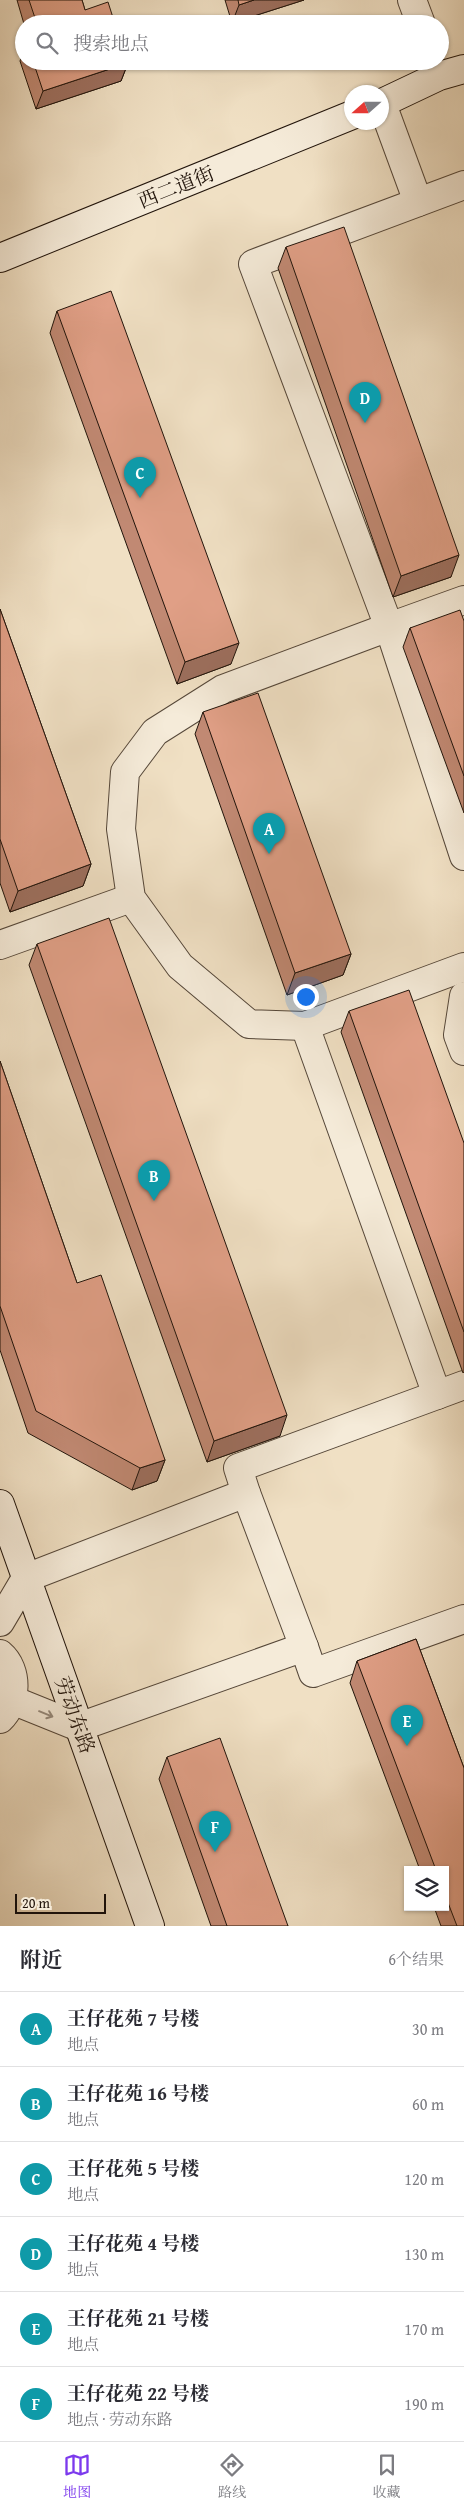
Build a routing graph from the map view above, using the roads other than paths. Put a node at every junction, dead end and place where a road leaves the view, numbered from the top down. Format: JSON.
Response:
{"nodes":[{"id":1,"x":412,"y":0,"type":"edge"},
{"id":2,"x":418,"y":15,"type":"edge"},
{"id":3,"x":444,"y":70,"type":"edge"},
{"id":4,"x":389,"y":99,"type":"edge"},
{"id":5,"x":344,"y":118,"type":"edge"},
{"id":6,"x":389,"y":122,"type":"edge"},
{"id":7,"x":464,"y":184,"type":"edge"},
{"id":8,"x":418,"y":202,"type":"junction"},
{"id":9,"x":0,"y":258,"type":"edge"},
{"id":10,"x":464,"y":600,"type":"edge"},
{"id":11,"x":389,"y":627,"type":"junction"},
{"id":12,"x":464,"y":856,"type":"edge"},
{"id":13,"x":131,"y":898,"type":"junction"},
{"id":14,"x":0,"y":945,"type":"edge"},
{"id":15,"x":464,"y":967,"type":"edge"},
{"id":16,"x":464,"y":996,"type":"edge"},
{"id":17,"x":305,"y":1026,"type":"junction"},
{"id":18,"x":462,"y":1040,"type":"edge"},
{"id":19,"x":464,"y":1386,"type":"edge"},
{"id":20,"x":437,"y":1395,"type":"junction"},
{"id":21,"x":246,"y":1493,"type":"junction"},
{"id":22,"x":0,"y":1504,"type":"edge"},
{"id":23,"x":26,"y":1578,"type":"junction"},
{"id":24,"x":464,"y":1619,"type":"edge"},
{"id":25,"x":0,"y":1622,"type":"edge"},
{"id":26,"x":304,"y":1648,"type":"junction"},
{"id":27,"x":0,"y":1654,"type":"edge"},
{"id":28,"x":6,"y":1710,"type":"edge"},
{"id":29,"x":79,"y":1727,"type":"junction"},
{"id":30,"x":150,"y":1926,"type":"edge"}],
"edges":[{"from":1,"to":2,"type":"street"},
{"from":3,"to":4,"type":"street"},
{"from":5,"to":9,"type":"street","name":"西二道街"},
{"from":6,"to":8,"type":"street"},
{"from":7,"to":8,"type":"street"},
{"from":8,"to":11,"type":"street"},
{"from":10,"to":11,"type":"street"},
{"from":11,"to":12,"type":"street"},
{"from":11,"to":13,"type":"street"},
{"from":13,"to":14,"type":"street"},
{"from":13,"to":17,"type":"street"},
{"from":15,"to":17,"type":"street"},
{"from":16,"to":18,"type":"street"},
{"from":17,"to":20,"type":"street"},
{"from":19,"to":20,"type":"street"},
{"from":20,"to":21,"type":"street"},
{"from":21,"to":23,"type":"street"},
{"from":21,"to":26,"type":"street"},
{"from":22,"to":23,"type":"street","name":"劳动东路"},
{"from":23,"to":25,"type":"street"},
{"from":23,"to":29,"type":"street","name":"劳动东路"},
{"from":24,"to":26,"type":"street"},
{"from":26,"to":29,"type":"street"},
{"from":27,"to":28,"type":"street"},
{"from":28,"to":29,"type":"street","one_way":true},
{"from":29,"to":30,"type":"street","name":"劳动东路"}]}
